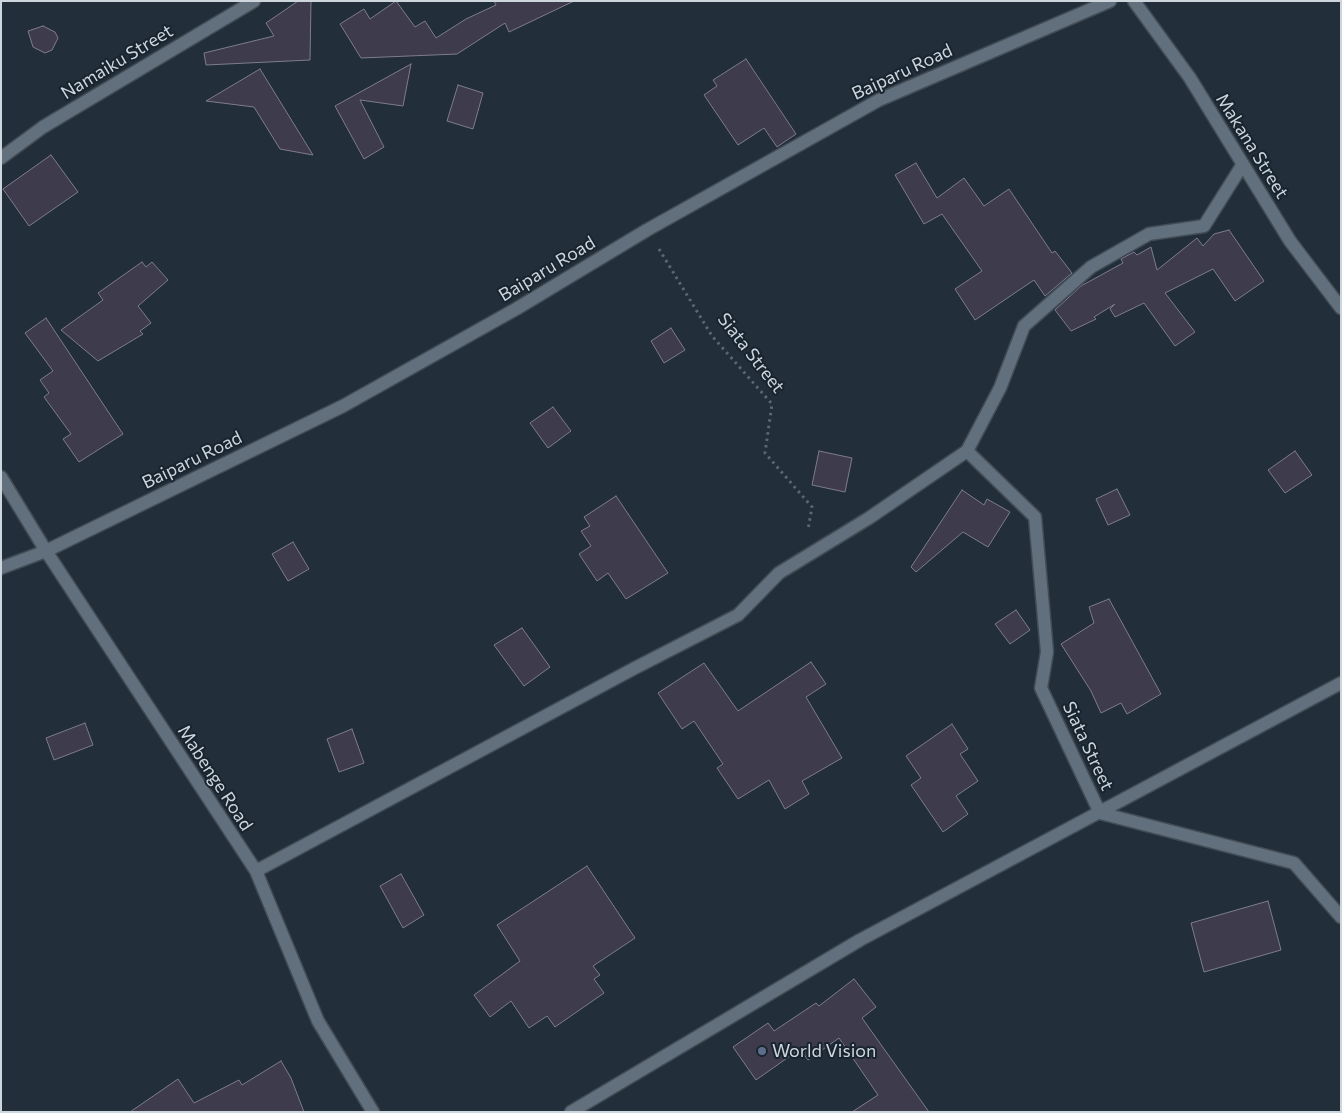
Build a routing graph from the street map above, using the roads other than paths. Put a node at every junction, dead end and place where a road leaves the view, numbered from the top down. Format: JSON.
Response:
{"nodes":[{"id":1,"x":254,"y":1,"type":"edge"},
{"id":2,"x":1110,"y":1,"type":"edge"},
{"id":3,"x":1134,"y":1,"type":"edge"},
{"id":4,"x":1,"y":158,"type":"edge"},
{"id":5,"x":1243,"y":164,"type":"junction"},
{"id":6,"x":1341,"y":308,"type":"edge"},
{"id":7,"x":967,"y":451,"type":"junction"},
{"id":8,"x":1,"y":477,"type":"edge"},
{"id":9,"x":46,"y":551,"type":"junction"},
{"id":10,"x":1,"y":568,"type":"edge"},
{"id":11,"x":1341,"y":683,"type":"edge"},
{"id":12,"x":1100,"y":813,"type":"junction"},
{"id":13,"x":256,"y":871,"type":"junction"},
{"id":14,"x":1341,"y":917,"type":"edge"},
{"id":15,"x":373,"y":1112,"type":"edge"},
{"id":16,"x":571,"y":1112,"type":"edge"}],
"edges":[{"from":1,"to":4,"type":"street","name":"Namaiku Street"},
{"from":2,"to":9,"type":"street","name":"Baiparu Road"},
{"from":3,"to":5,"type":"street","name":"Makana Street"},
{"from":5,"to":6,"type":"street","name":"Makana Street"},
{"from":5,"to":7,"type":"street"},
{"from":7,"to":12,"type":"street","name":"Siata Street"},
{"from":7,"to":13,"type":"street"},
{"from":8,"to":9,"type":"street","name":"Mabenge Road"},
{"from":9,"to":10,"type":"street","name":"Baiparu Road"},
{"from":9,"to":13,"type":"street","name":"Mabenge Road"},
{"from":11,"to":12,"type":"street"},
{"from":12,"to":14,"type":"street","name":"Siata Street"},
{"from":12,"to":16,"type":"street"},
{"from":13,"to":15,"type":"street","name":"Mabenge Road"}]}
